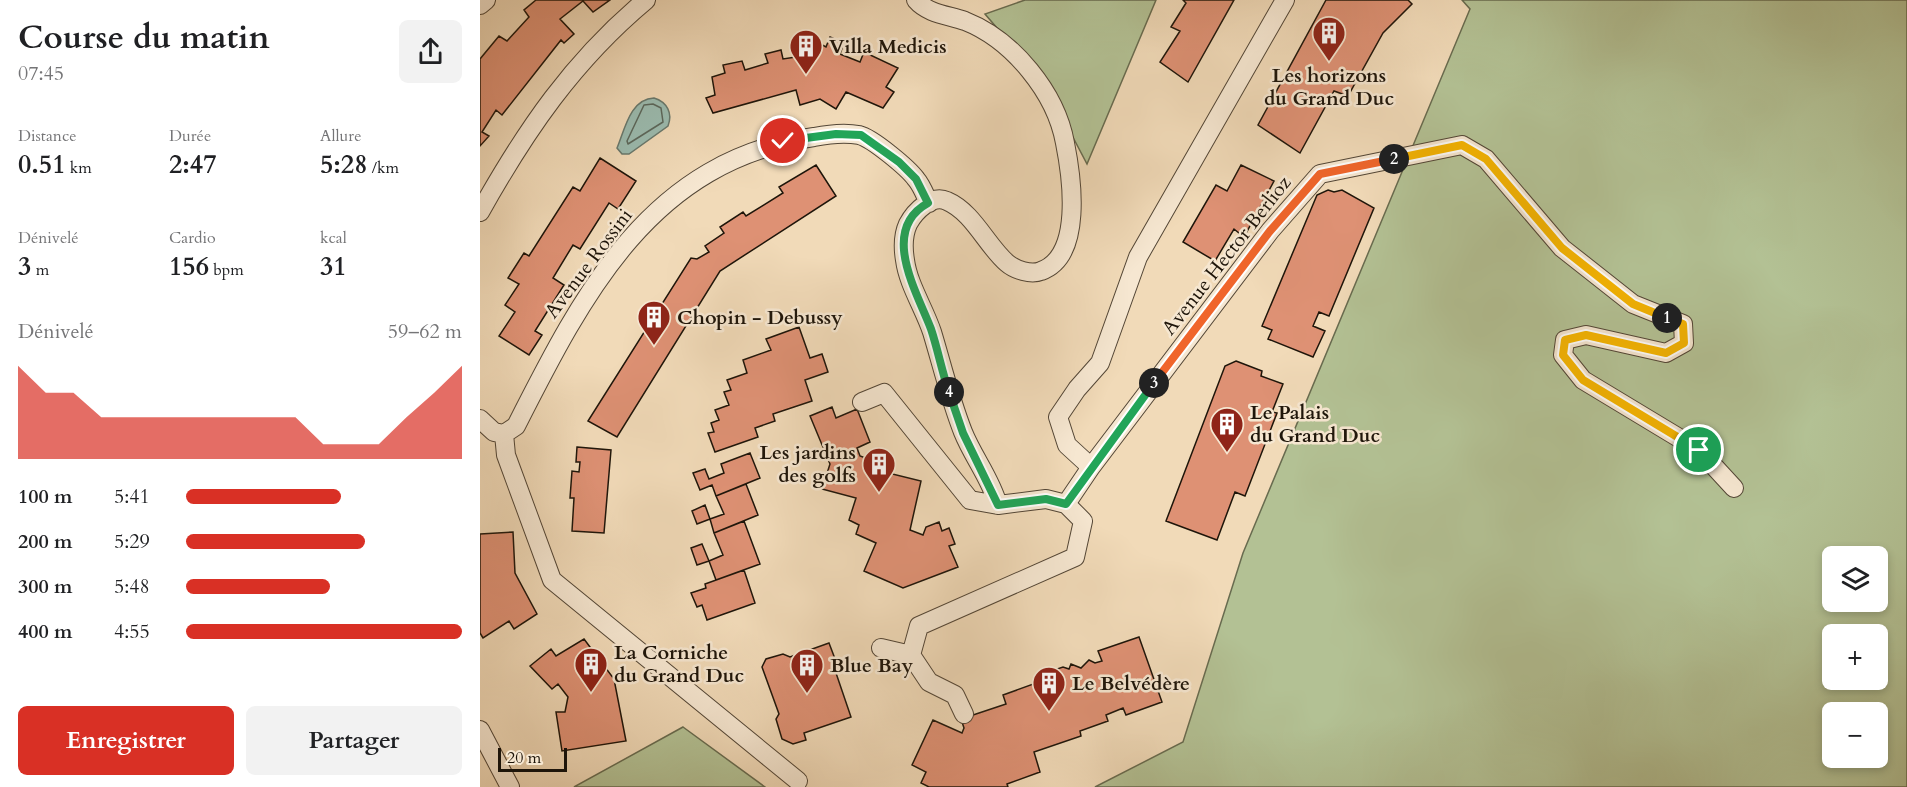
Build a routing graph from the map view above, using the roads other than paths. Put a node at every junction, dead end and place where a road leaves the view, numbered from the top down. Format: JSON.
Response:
{"nodes":[{"id":1,"x":486,"y":0,"type":"edge"},
{"id":2,"x":646,"y":0,"type":"edge"},
{"id":3,"x":916,"y":0,"type":"edge"},
{"id":4,"x":1285,"y":0,"type":"edge"},
{"id":5,"x":480,"y":5,"type":"edge"},
{"id":6,"x":928,"y":203,"type":"junction"},
{"id":7,"x":480,"y":212,"type":"edge"},
{"id":8,"x":862,"y":402,"type":"dead end"},
{"id":9,"x":480,"y":419,"type":"edge"},
{"id":10,"x":504,"y":435,"type":"junction"},
{"id":11,"x":1091,"y":466,"type":"junction"},
{"id":12,"x":1734,"y":488,"type":"dead end"},
{"id":13,"x":1066,"y":504,"type":"junction"},
{"id":14,"x":998,"y":505,"type":"junction"},
{"id":15,"x":881,"y":648,"type":"dead end"},
{"id":16,"x":911,"y":655,"type":"junction"},
{"id":17,"x":964,"y":714,"type":"dead end"},
{"id":18,"x":480,"y":730,"type":"edge"},
{"id":19,"x":798,"y":781,"type":"dead end"},
{"id":20,"x":510,"y":787,"type":"edge"}],
"edges":[{"from":1,"to":5,"type":"street"},
{"from":2,"to":7,"type":"street"},
{"from":3,"to":6,"type":"street"},
{"from":4,"to":11,"type":"street"},
{"from":6,"to":10,"type":"street","name":"Avenue Rossini"},
{"from":6,"to":14,"type":"street"},
{"from":8,"to":14,"type":"street"},
{"from":9,"to":10,"type":"street"},
{"from":10,"to":19,"type":"street"},
{"from":11,"to":12,"type":"street","name":"Avenue Hector Berlioz"},
{"from":11,"to":13,"type":"street","name":"Avenue Hector Berlioz"},
{"from":13,"to":14,"type":"street"},
{"from":13,"to":16,"type":"street"},
{"from":15,"to":16,"type":"street"},
{"from":16,"to":17,"type":"street"},
{"from":18,"to":20,"type":"street"}]}
